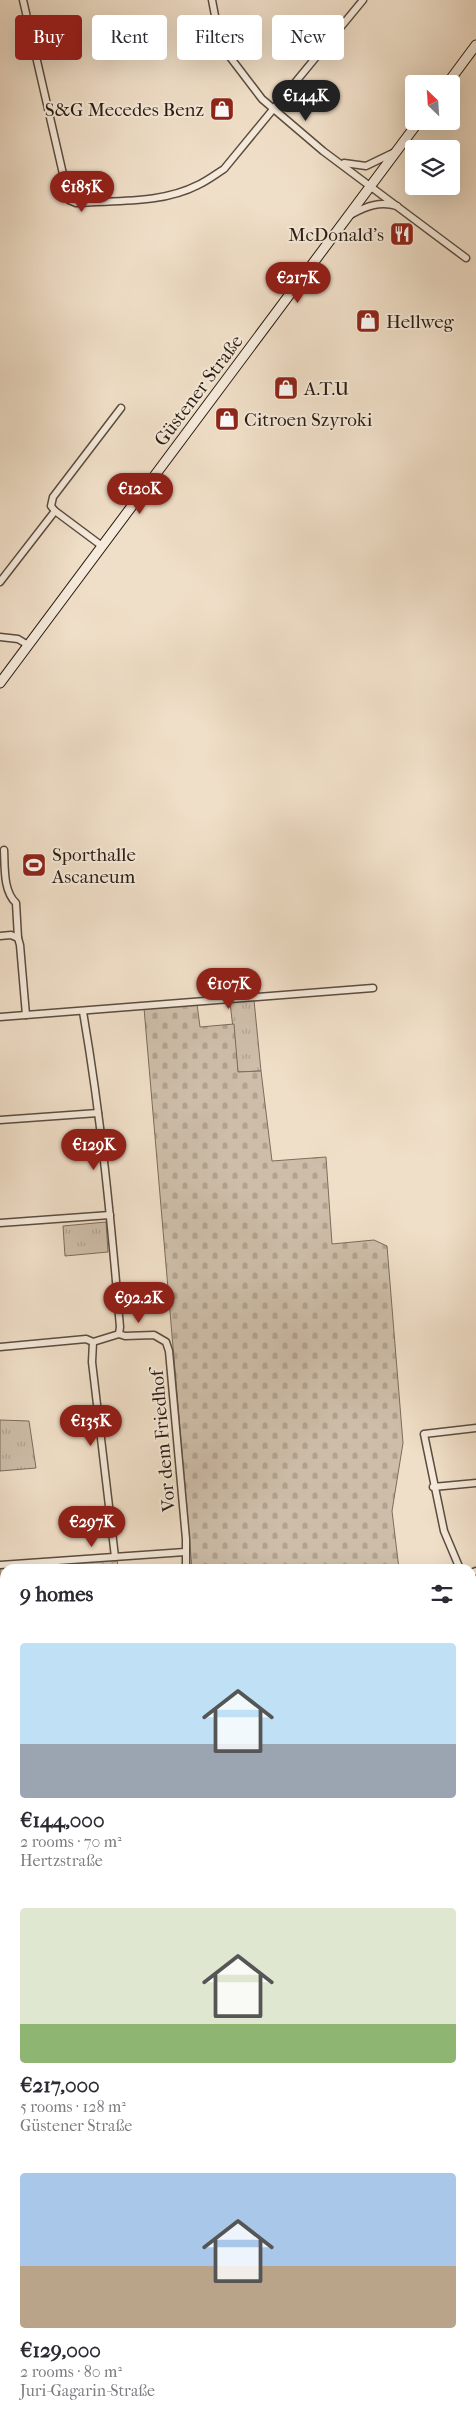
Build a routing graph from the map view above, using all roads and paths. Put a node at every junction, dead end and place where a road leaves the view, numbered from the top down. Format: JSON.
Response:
{"nodes":[{"id":1,"x":23,"y":0,"type":"edge"},
{"id":2,"x":212,"y":0,"type":"edge"},
{"id":3,"x":363,"y":0,"type":"edge"},
{"id":4,"x":476,"y":45,"type":"edge"},
{"id":5,"x":454,"y":75,"type":"edge"},
{"id":6,"x":273,"y":110,"type":"junction"},
{"id":7,"x":412,"y":130,"type":"edge"},
{"id":8,"x":396,"y":152,"type":"junction"},
{"id":9,"x":340,"y":162,"type":"junction"},
{"id":10,"x":371,"y":186,"type":"junction"},
{"id":11,"x":402,"y":208,"type":"junction"},
{"id":12,"x":349,"y":216,"type":"junction"},
{"id":13,"x":466,"y":258,"type":"dead end"},
{"id":14,"x":121,"y":408,"type":"dead end"},
{"id":15,"x":55,"y":510,"type":"junction"},
{"id":16,"x":102,"y":546,"type":"junction"},
{"id":17,"x":0,"y":582,"type":"edge"},
{"id":18,"x":0,"y":638,"type":"edge"},
{"id":19,"x":28,"y":645,"type":"junction"},
{"id":20,"x":0,"y":683,"type":"edge"},
{"id":21,"x":4,"y":850,"type":"dead end"},
{"id":22,"x":0,"y":936,"type":"edge"},
{"id":23,"x":18,"y":938,"type":"junction"},
{"id":24,"x":373,"y":988,"type":"dead end"},
{"id":25,"x":83,"y":1012,"type":"junction"},
{"id":26,"x":26,"y":1015,"type":"junction"},
{"id":27,"x":0,"y":1017,"type":"edge"},
{"id":28,"x":98,"y":1113,"type":"junction"},
{"id":29,"x":0,"y":1120,"type":"edge"},
{"id":30,"x":110,"y":1215,"type":"junction"},
{"id":31,"x":0,"y":1223,"type":"edge"},
{"id":32,"x":118,"y":1334,"type":"junction"},
{"id":33,"x":93,"y":1342,"type":"junction"},
{"id":34,"x":0,"y":1347,"type":"edge"},
{"id":35,"x":476,"y":1428,"type":"edge"},
{"id":36,"x":476,"y":1483,"type":"edge"},
{"id":37,"x":433,"y":1487,"type":"junction"},
{"id":38,"x":185,"y":1552,"type":"junction"},
{"id":39,"x":115,"y":1557,"type":"junction"},
{"id":40,"x":14,"y":1564,"type":"edge"},
{"id":41,"x":186,"y":1564,"type":"edge"},
{"id":42,"x":458,"y":1564,"type":"edge"}],
"edges":[{"from":1,"to":6,"type":"street"},
{"from":2,"to":6,"type":"street"},
{"from":3,"to":6,"type":"street"},
{"from":4,"to":5,"type":"main road"},
{"from":6,"to":9,"type":"street"},
{"from":7,"to":8,"type":"main road","name":"Güstener Straße"},
{"from":8,"to":9,"type":"street"},
{"from":8,"to":10,"type":"main road","name":"Güstener Straße"},
{"from":9,"to":10,"type":"street"},
{"from":10,"to":11,"type":"street"},
{"from":10,"to":12,"type":"main road","name":"Güstener Straße"},
{"from":11,"to":12,"type":"street"},
{"from":11,"to":13,"type":"street"},
{"from":12,"to":16,"type":"main road","name":"Güstener Straße"},
{"from":14,"to":15,"type":"street"},
{"from":15,"to":16,"type":"street"},
{"from":15,"to":17,"type":"street"},
{"from":16,"to":19,"type":"main road","name":"Güstener Straße"},
{"from":18,"to":19,"type":"street"},
{"from":19,"to":20,"type":"main road","name":"Güstener Straße"},
{"from":21,"to":23,"type":"street"},
{"from":22,"to":23,"type":"street"},
{"from":23,"to":26,"type":"street"},
{"from":24,"to":25,"type":"street"},
{"from":25,"to":26,"type":"street"},
{"from":25,"to":28,"type":"street"},
{"from":26,"to":27,"type":"street"},
{"from":28,"to":29,"type":"street"},
{"from":28,"to":30,"type":"street"},
{"from":30,"to":31,"type":"street"},
{"from":30,"to":32,"type":"street"},
{"from":32,"to":33,"type":"street"},
{"from":32,"to":38,"type":"street","name":"Vor dem Friedhof"},
{"from":33,"to":34,"type":"street"},
{"from":33,"to":39,"type":"street"},
{"from":35,"to":37,"type":"street"},
{"from":36,"to":37,"type":"street"},
{"from":37,"to":42,"type":"street"},
{"from":38,"to":39,"type":"street"},
{"from":38,"to":41,"type":"street","name":"Vor dem Friedhof"},
{"from":39,"to":40,"type":"street"}]}
